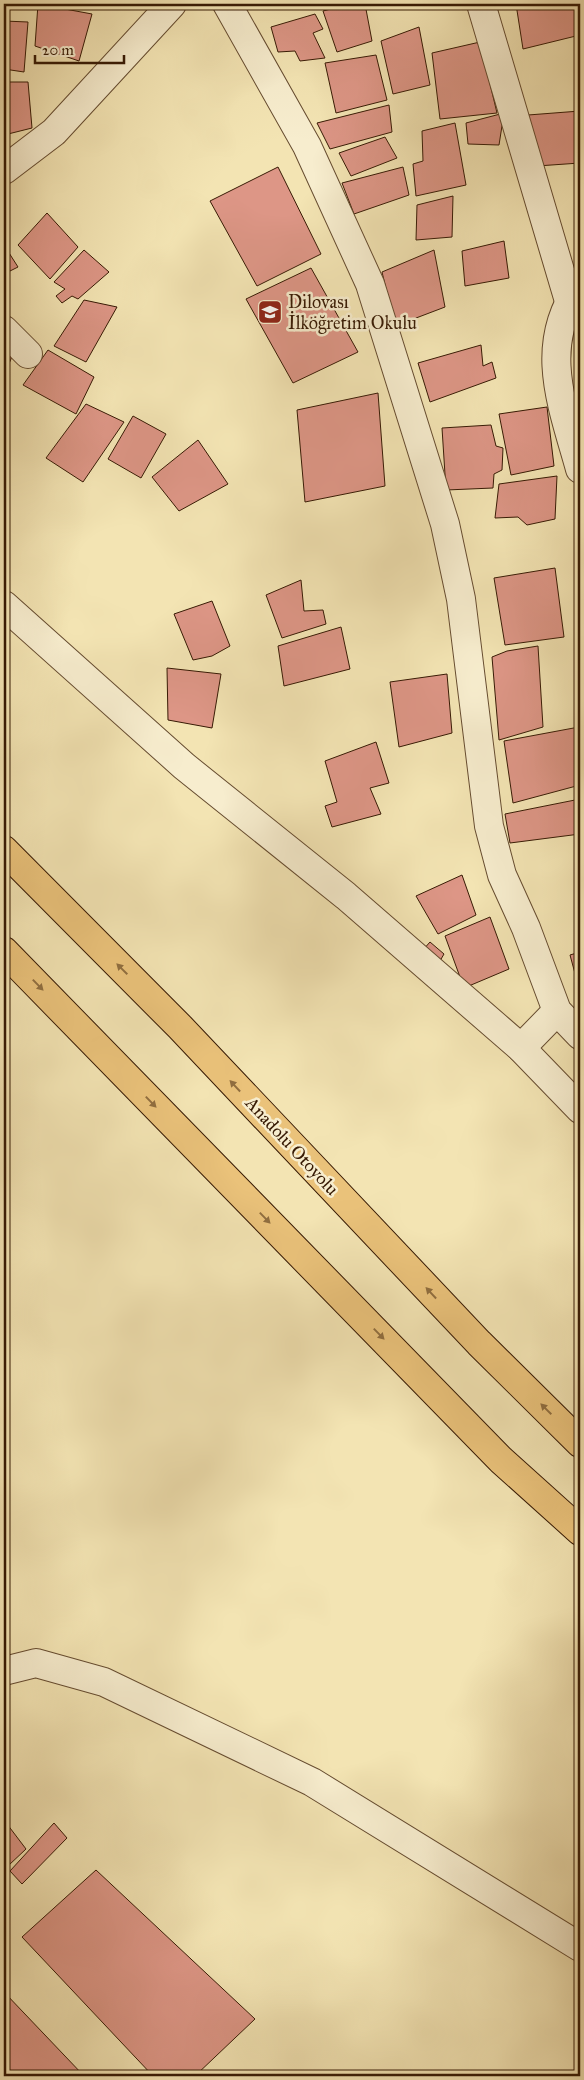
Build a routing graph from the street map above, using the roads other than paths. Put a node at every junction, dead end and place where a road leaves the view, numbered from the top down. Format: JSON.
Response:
{"nodes":[{"id":1,"x":172,"y":4,"type":"edge"},
{"id":2,"x":226,"y":4,"type":"edge"},
{"id":3,"x":481,"y":4,"type":"edge"},
{"id":4,"x":4,"y":170,"type":"edge"},
{"id":5,"x":575,"y":293,"type":"edge"},
{"id":6,"x":4,"y":330,"type":"edge"},
{"id":7,"x":28,"y":354,"type":"dead end"},
{"id":8,"x":580,"y":469,"type":"edge"},
{"id":9,"x":4,"y":605,"type":"edge"},
{"id":10,"x":4,"y":850,"type":"edge"},
{"id":11,"x":4,"y":951,"type":"edge"},
{"id":12,"x":557,"y":1011,"type":"junction"},
{"id":13,"x":580,"y":1035,"type":"edge"},
{"id":14,"x":521,"y":1048,"type":"junction"},
{"id":15,"x":580,"y":1109,"type":"edge"},
{"id":16,"x":580,"y":1443,"type":"edge"},
{"id":17,"x":580,"y":1531,"type":"edge"},
{"id":18,"x":4,"y":1671,"type":"edge"},
{"id":19,"x":580,"y":1947,"type":"edge"}],
"edges":[{"from":1,"to":4,"type":"street"},
{"from":2,"to":12,"type":"street"},
{"from":3,"to":5,"type":"street"},
{"from":5,"to":8,"type":"street"},
{"from":6,"to":7,"type":"street"},
{"from":9,"to":14,"type":"street"},
{"from":16,"to":10,"type":"highway","name":"Anadolu Otoyolu","one_way":true},
{"from":11,"to":17,"type":"highway","one_way":true},
{"from":12,"to":13,"type":"street"},
{"from":12,"to":14,"type":"street"},
{"from":14,"to":15,"type":"street"},
{"from":18,"to":19,"type":"street"}]}
